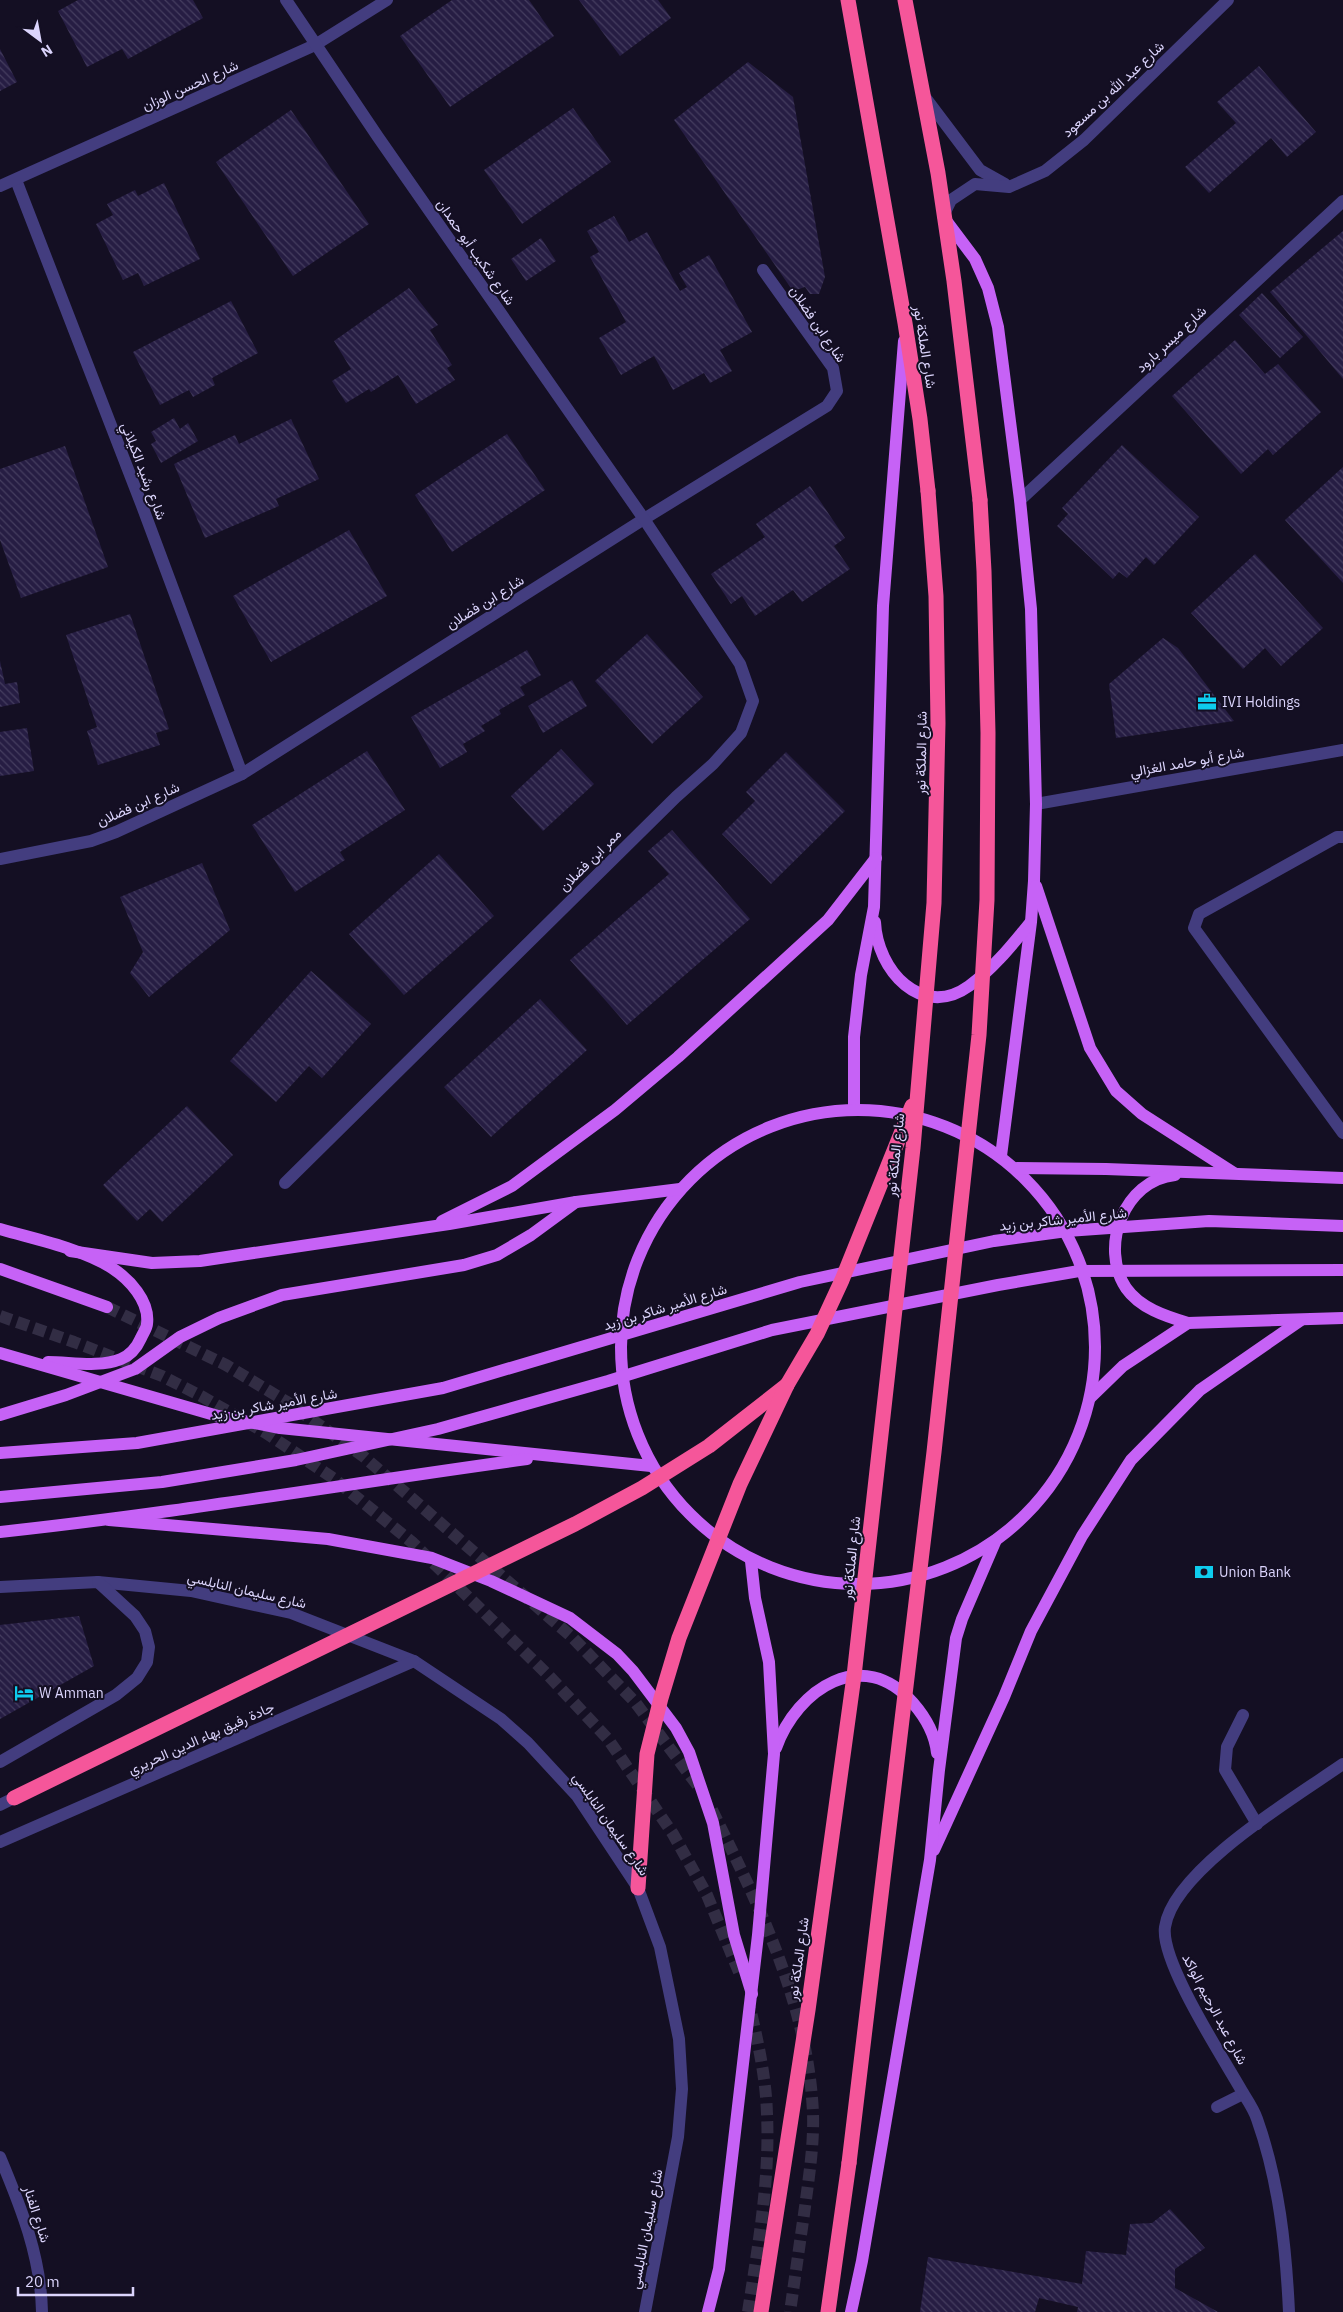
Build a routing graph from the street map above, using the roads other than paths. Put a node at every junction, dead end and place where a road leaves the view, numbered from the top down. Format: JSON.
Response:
{"nodes":[{"id":1,"x":286,"y":0,"type":"edge"},
{"id":2,"x":387,"y":0,"type":"edge"},
{"id":3,"x":905,"y":0,"type":"edge"},
{"id":4,"x":1228,"y":0,"type":"edge"},
{"id":5,"x":847,"y":4,"type":"edge"},
{"id":6,"x":315,"y":45,"type":"junction"},
{"id":7,"x":923,"y":95,"type":"junction"},
{"id":8,"x":16,"y":180,"type":"junction"},
{"id":9,"x":0,"y":186,"type":"edge"},
{"id":10,"x":1009,"y":187,"type":"junction"},
{"id":11,"x":1343,"y":201,"type":"edge"},
{"id":12,"x":943,"y":216,"type":"junction"},
{"id":13,"x":763,"y":270,"type":"dead end"},
{"id":14,"x":905,"y":323,"type":"junction"},
{"id":15,"x":1020,"y":500,"type":"junction"},
{"id":16,"x":644,"y":519,"type":"junction"},
{"id":17,"x":1343,"y":750,"type":"edge"},
{"id":18,"x":242,"y":774,"type":"junction"},
{"id":19,"x":1036,"y":804,"type":"junction"},
{"id":20,"x":1343,"y":837,"type":"edge"},
{"id":21,"x":0,"y":858,"type":"edge"},
{"id":22,"x":876,"y":858,"type":"junction"},
{"id":23,"x":1034,"y":881,"type":"junction"},
{"id":24,"x":874,"y":907,"type":"junction"},
{"id":25,"x":1031,"y":922,"type":"junction"},
{"id":26,"x":918,"y":1091,"type":"junction"},
{"id":27,"x":854,"y":1109,"type":"junction"},
{"id":28,"x":1343,"y":1133,"type":"edge"},
{"id":29,"x":1001,"y":1156,"type":"junction"},
{"id":30,"x":1016,"y":1168,"type":"junction"},
{"id":31,"x":1195,"y":1173,"type":"junction"},
{"id":32,"x":1234,"y":1173,"type":"junction"},
{"id":33,"x":1343,"y":1178,"type":"edge"},
{"id":34,"x":285,"y":1183,"type":"dead end"},
{"id":35,"x":680,"y":1189,"type":"junction"},
{"id":36,"x":576,"y":1202,"type":"junction"},
{"id":37,"x":1343,"y":1226,"type":"edge"},
{"id":38,"x":428,"y":1227,"type":"junction"},
{"id":39,"x":0,"y":1229,"type":"edge"},
{"id":40,"x":70,"y":1250,"type":"junction"},
{"id":41,"x":0,"y":1270,"type":"edge"},
{"id":42,"x":1343,"y":1270,"type":"edge"},
{"id":43,"x":108,"y":1307,"type":"tunnel mouth"},
{"id":44,"x":1343,"y":1318,"type":"edge"},
{"id":45,"x":1301,"y":1320,"type":"junction"},
{"id":46,"x":1188,"y":1323,"type":"junction"},
{"id":47,"x":0,"y":1353,"type":"edge"},
{"id":48,"x":36,"y":1362,"type":"junction"},
{"id":49,"x":786,"y":1385,"type":"junction"},
{"id":50,"x":1090,"y":1398,"type":"junction"},
{"id":51,"x":0,"y":1415,"type":"edge"},
{"id":52,"x":0,"y":1453,"type":"edge"},
{"id":53,"x":547,"y":1456,"type":"junction"},
{"id":54,"x":651,"y":1466,"type":"junction"},
{"id":55,"x":0,"y":1497,"type":"edge"},
{"id":56,"x":109,"y":1520,"type":"junction"},
{"id":57,"x":0,"y":1532,"type":"edge"},
{"id":58,"x":996,"y":1540,"type":"junction"},
{"id":59,"x":751,"y":1560,"type":"junction"},
{"id":60,"x":98,"y":1582,"type":"junction"},
{"id":61,"x":0,"y":1587,"type":"edge"},
{"id":62,"x":414,"y":1660,"type":"junction"},
{"id":63,"x":1243,"y":1715,"type":"dead end"},
{"id":64,"x":774,"y":1754,"type":"junction"},
{"id":65,"x":0,"y":1762,"type":"edge"},
{"id":66,"x":1343,"y":1764,"type":"edge"},
{"id":67,"x":939,"y":1770,"type":"junction"},
{"id":68,"x":14,"y":1798,"type":"joint"},
{"id":69,"x":0,"y":1805,"type":"edge"},
{"id":70,"x":1257,"y":1824,"type":"junction"},
{"id":71,"x":0,"y":1842,"type":"edge"},
{"id":72,"x":930,"y":1860,"type":"junction"},
{"id":73,"x":638,"y":1888,"type":"junction"},
{"id":74,"x":752,"y":1994,"type":"junction"},
{"id":75,"x":1244,"y":2094,"type":"junction"},
{"id":76,"x":1217,"y":2108,"type":"dead end"},
{"id":77,"x":0,"y":2157,"type":"edge"},
{"id":78,"x":42,"y":2312,"type":"edge"},
{"id":79,"x":645,"y":2312,"type":"edge"},
{"id":80,"x":708,"y":2312,"type":"edge"},
{"id":81,"x":761,"y":2312,"type":"edge"},
{"id":82,"x":828,"y":2312,"type":"edge"},
{"id":83,"x":851,"y":2312,"type":"edge"},
{"id":84,"x":1289,"y":2312,"type":"edge"}],
"edges":[{"from":1,"to":6,"type":"street","name":"شارع شكيب أبو حمدان"},
{"from":2,"to":6,"type":"street","name":"شارع الحسن الوزان"},
{"from":3,"to":7,"type":"highway"},
{"from":4,"to":10,"type":"street","name":"شارع عبد الله بن مسعود"},
{"from":5,"to":14,"type":"highway","name":"شارع الملكة نور"},
{"from":6,"to":8,"type":"street","name":"شارع الحسن الوزان"},
{"from":6,"to":16,"type":"street","name":"شارع شكيب أبو حمدان"},
{"from":7,"to":10,"type":"street"},
{"from":7,"to":12,"type":"highway"},
{"from":8,"to":9,"type":"street","name":"شارع الحسن الوزان"},
{"from":8,"to":18,"type":"street","name":"شارع رشيد الكيلاني"},
{"from":10,"to":12,"type":"street"},
{"from":11,"to":15,"type":"street","name":"شارع ميسر بارود"},
{"from":12,"to":15,"type":"main road"},
{"from":12,"to":82,"type":"highway","bridge":true},
{"from":13,"to":16,"type":"street","name":"شارع ابن فضلان"},
{"from":14,"to":22,"type":"main road"},
{"from":14,"to":26,"type":"highway","name":"شارع الملكة نور","bridge":true},
{"from":15,"to":19,"type":"main road"},
{"from":16,"to":18,"type":"street","name":"شارع ابن فضلان"},
{"from":16,"to":34,"type":"street","name":"ممر ابن فضلان"},
{"from":17,"to":19,"type":"street","name":"شارع أبو حامد الغزالي"},
{"from":18,"to":21,"type":"street","name":"شارع ابن فضلان"},
{"from":19,"to":23,"type":"main road"},
{"from":20,"to":28,"type":"street"},
{"from":22,"to":24,"type":"main road"},
{"from":22,"to":38,"type":"main road"},
{"from":23,"to":25,"type":"main road"},
{"from":23,"to":32,"type":"main road"},
{"from":24,"to":25,"type":"main road"},
{"from":24,"to":27,"type":"main road"},
{"from":25,"to":29,"type":"main road"},
{"from":26,"to":49,"type":"highway","bridge":true},
{"from":26,"to":81,"type":"highway","name":"شارع الملكة نور","bridge":true},
{"from":27,"to":29,"type":"main road"},
{"from":27,"to":35,"type":"main road"},
{"from":29,"to":30,"type":"main road"},
{"from":30,"to":31,"type":"main road"},
{"from":30,"to":50,"type":"main road"},
{"from":31,"to":32,"type":"main road"},
{"from":31,"to":46,"type":"main road"},
{"from":32,"to":33,"type":"main road"},
{"from":35,"to":36,"type":"main road"},
{"from":35,"to":54,"type":"main road"},
{"from":36,"to":38,"type":"main road"},
{"from":36,"to":51,"type":"main road","bridge":true},
{"from":37,"to":52,"type":"main road","name":"شارع الأمير شاكر بن زيد","bridge":true},
{"from":38,"to":40,"type":"main road"},
{"from":39,"to":40,"type":"main road"},
{"from":40,"to":48,"type":"main road"},
{"from":41,"to":43,"type":"main road"},
{"from":42,"to":55,"type":"main road","bridge":true},
{"from":44,"to":45,"type":"main road"},
{"from":45,"to":46,"type":"main road"},
{"from":45,"to":72,"type":"main road"},
{"from":46,"to":50,"type":"main road"},
{"from":47,"to":48,"type":"main road"},
{"from":48,"to":53,"type":"main road"},
{"from":49,"to":68,"type":"highway","bridge":true},
{"from":49,"to":73,"type":"highway","bridge":true},
{"from":50,"to":58,"type":"main road"},
{"from":53,"to":54,"type":"main road"},
{"from":53,"to":56,"type":"main road"},
{"from":54,"to":59,"type":"main road"},
{"from":56,"to":57,"type":"main road"},
{"from":56,"to":74,"type":"main road"},
{"from":58,"to":59,"type":"main road"},
{"from":58,"to":67,"type":"main road"},
{"from":59,"to":64,"type":"main road"},
{"from":60,"to":61,"type":"street","name":"شارع سليمان النابلسي"},
{"from":60,"to":62,"type":"street","name":"شارع سليمان النابلسي"},
{"from":60,"to":65,"type":"street"},
{"from":62,"to":71,"type":"street","name":"جادة رفيق بهاء الدين الحريري"},
{"from":62,"to":73,"type":"street","name":"شارع سليمان النابلسي"},
{"from":63,"to":70,"type":"street"},
{"from":64,"to":67,"type":"main road"},
{"from":64,"to":74,"type":"main road"},
{"from":66,"to":70,"type":"street","name":"شارع عبد الرحيم الواكد"},
{"from":67,"to":72,"type":"main road"},
{"from":68,"to":69,"type":"street"},
{"from":70,"to":75,"type":"street","name":"شارع عبد الرحيم الواكد"},
{"from":72,"to":83,"type":"main road"},
{"from":73,"to":79,"type":"street","name":"شارع سليمان النابلسي"},
{"from":74,"to":80,"type":"main road"},
{"from":75,"to":76,"type":"street"},
{"from":75,"to":84,"type":"street","name":"شارع عبد الرحيم الواكد"},
{"from":77,"to":78,"type":"street","name":"شارع الفنار"}]}
